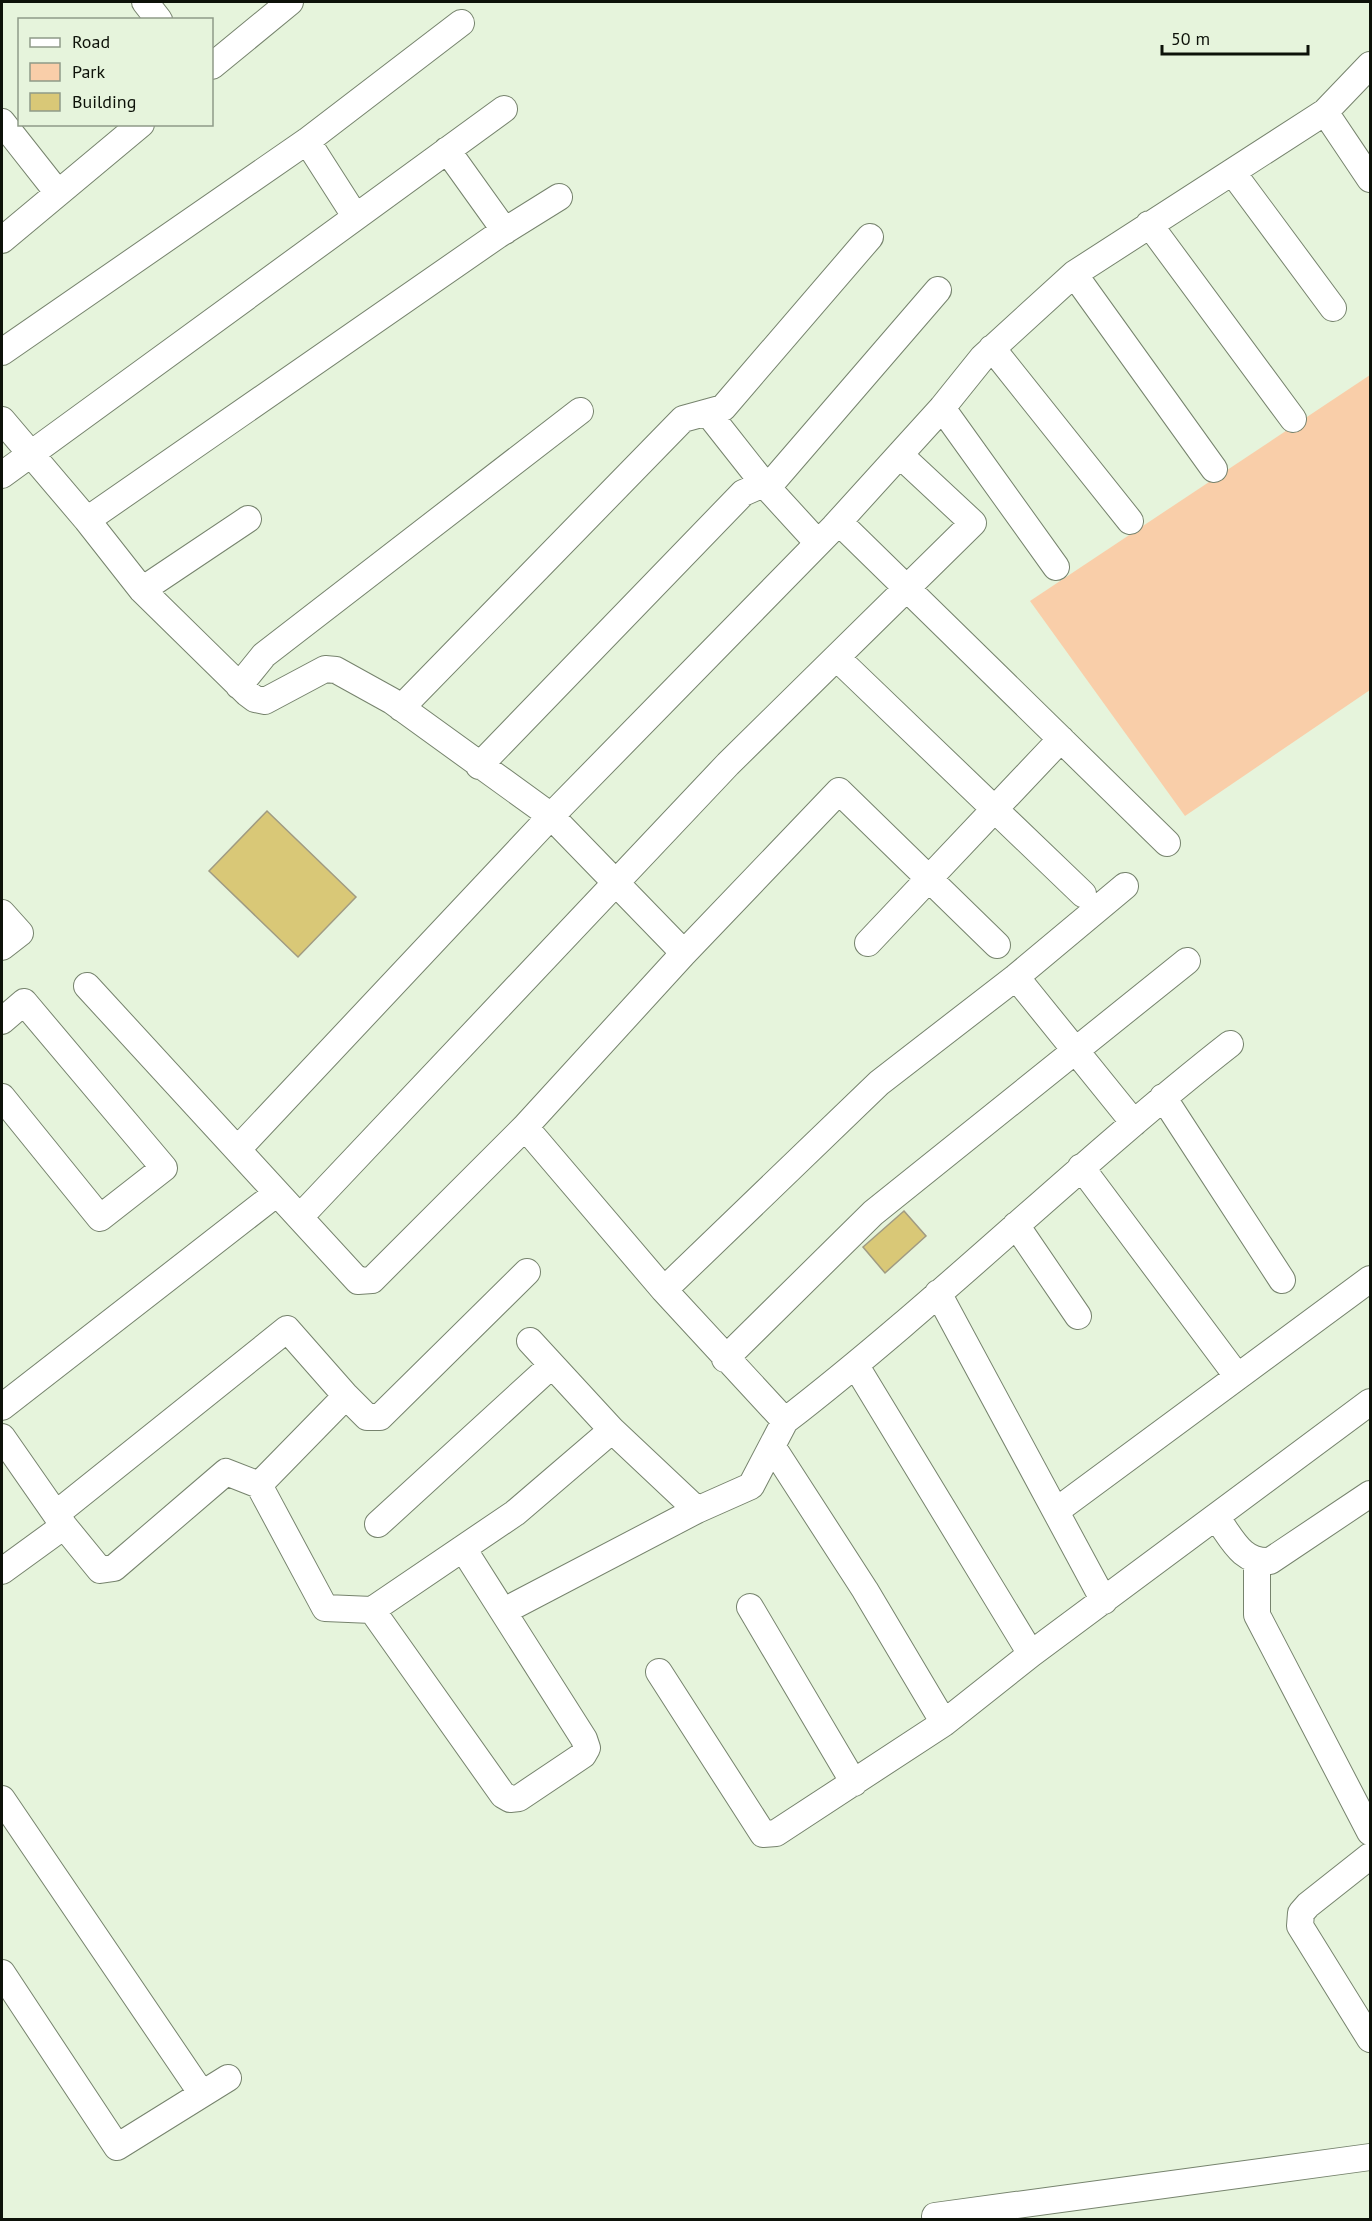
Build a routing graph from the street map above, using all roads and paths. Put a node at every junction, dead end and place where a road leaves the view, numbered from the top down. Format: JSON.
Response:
{"nodes":[{"id":1,"x":145,"y":2,"type":"edge"},
{"id":2,"x":284,"y":3,"type":"edge"},
{"id":3,"x":157,"y":18,"type":"edge"},
{"id":4,"x":461,"y":23,"type":"dead end"},
{"id":5,"x":1371,"y":64,"type":"edge"},
{"id":6,"x":213,"y":65,"type":"edge"},
{"id":7,"x":504,"y":109,"type":"dead end"},
{"id":8,"x":1325,"y":112,"type":"junction"},
{"id":9,"x":2,"y":122,"type":"edge"},
{"id":10,"x":134,"y":127,"type":"edge"},
{"id":11,"x":307,"y":141,"type":"junction"},
{"id":12,"x":447,"y":150,"type":"junction"},
{"id":13,"x":1233,"y":173,"type":"junction"},
{"id":14,"x":1371,"y":179,"type":"edge"},
{"id":15,"x":58,"y":193,"type":"junction"},
{"id":16,"x":559,"y":197,"type":"dead end"},
{"id":17,"x":355,"y":216,"type":"junction"},
{"id":18,"x":1149,"y":224,"type":"junction"},
{"id":19,"x":505,"y":231,"type":"junction"},
{"id":20,"x":870,"y":237,"type":"dead end"},
{"id":21,"x":2,"y":240,"type":"edge"},
{"id":22,"x":1074,"y":274,"type":"junction"},
{"id":23,"x":938,"y":290,"type":"dead end"},
{"id":24,"x":1333,"y":308,"type":"dead end"},
{"id":25,"x":992,"y":348,"type":"junction"},
{"id":26,"x":2,"y":352,"type":"edge"},
{"id":27,"x":942,"y":408,"type":"junction"},
{"id":28,"x":580,"y":411,"type":"dead end"},
{"id":29,"x":708,"y":413,"type":"junction"},
{"id":30,"x":1293,"y":419,"type":"dead end"},
{"id":31,"x":2,"y":420,"type":"edge"},
{"id":32,"x":32,"y":453,"type":"junction"},
{"id":33,"x":900,"y":455,"type":"junction"},
{"id":34,"x":1214,"y":469,"type":"dead end"},
{"id":35,"x":2,"y":475,"type":"edge"},
{"id":36,"x":764,"y":484,"type":"junction"},
{"id":37,"x":248,"y":519,"type":"dead end"},
{"id":38,"x":87,"y":520,"type":"junction"},
{"id":39,"x":1130,"y":521,"type":"dead end"},
{"id":40,"x":839,"y":522,"type":"junction"},
{"id":41,"x":818,"y":543,"type":"junction"},
{"id":42,"x":1056,"y":567,"type":"dead end"},
{"id":43,"x":906,"y":588,"type":"junction"},
{"id":44,"x":142,"y":590,"type":"junction"},
{"id":45,"x":837,"y":658,"type":"junction"},
{"id":46,"x":239,"y":686,"type":"junction"},
{"id":47,"x":401,"y":708,"type":"junction"},
{"id":48,"x":1061,"y":739,"type":"junction"},
{"id":49,"x":479,"y":766,"type":"junction"},
{"id":50,"x":995,"y":809,"type":"junction"},
{"id":51,"x":551,"y":816,"type":"junction"},
{"id":52,"x":1167,"y":843,"type":"dead end"},
{"id":53,"x":929,"y":879,"type":"junction"},
{"id":54,"x":618,"y":882,"type":"junction"},
{"id":55,"x":1125,"y":886,"type":"dead end"},
{"id":56,"x":1083,"y":894,"type":"dead end"},
{"id":57,"x":2,"y":913,"type":"edge"},
{"id":58,"x":868,"y":943,"type":"dead end"},
{"id":59,"x":997,"y":945,"type":"dead end"},
{"id":60,"x":2,"y":947,"type":"edge"},
{"id":61,"x":684,"y":953,"type":"junction"},
{"id":62,"x":1187,"y":961,"type":"dead end"},
{"id":63,"x":1016,"y":977,"type":"junction"},
{"id":64,"x":87,"y":986,"type":"dead end"},
{"id":65,"x":2,"y":1021,"type":"edge"},
{"id":66,"x":1230,"y":1044,"type":"dead end"},
{"id":67,"x":1076,"y":1048,"type":"junction"},
{"id":68,"x":2,"y":1097,"type":"edge"},
{"id":69,"x":1163,"y":1097,"type":"junction"},
{"id":70,"x":1134,"y":1123,"type":"junction"},
{"id":71,"x":525,"y":1127,"type":"junction"},
{"id":72,"x":238,"y":1149,"type":"junction"},
{"id":73,"x":1081,"y":1167,"type":"junction"},
{"id":74,"x":277,"y":1193,"type":"junction"},
{"id":75,"x":300,"y":1217,"type":"junction"},
{"id":76,"x":1016,"y":1225,"type":"junction"},
{"id":77,"x":527,"y":1272,"type":"dead end"},
{"id":78,"x":1371,"y":1279,"type":"edge"},
{"id":79,"x":1282,"y":1280,"type":"dead end"},
{"id":80,"x":664,"y":1290,"type":"junction"},
{"id":81,"x":938,"y":1293,"type":"junction"},
{"id":82,"x":1078,"y":1316,"type":"dead end"},
{"id":83,"x":530,"y":1341,"type":"dead end"},
{"id":84,"x":725,"y":1359,"type":"junction"},
{"id":85,"x":552,"y":1365,"type":"junction"},
{"id":86,"x":856,"y":1366,"type":"junction"},
{"id":87,"x":1237,"y":1376,"type":"junction"},
{"id":88,"x":346,"y":1396,"type":"junction"},
{"id":89,"x":1371,"y":1402,"type":"edge"},
{"id":90,"x":2,"y":1407,"type":"edge"},
{"id":91,"x":785,"y":1421,"type":"junction"},
{"id":92,"x":612,"y":1430,"type":"junction"},
{"id":93,"x":2,"y":1437,"type":"edge"},
{"id":94,"x":772,"y":1446,"type":"junction"},
{"id":95,"x":259,"y":1485,"type":"junction"},
{"id":96,"x":1370,"y":1494,"type":"edge"},
{"id":97,"x":697,"y":1510,"type":"junction"},
{"id":98,"x":1056,"y":1511,"type":"junction"},
{"id":99,"x":1216,"y":1517,"type":"junction"},
{"id":100,"x":60,"y":1520,"type":"junction"},
{"id":101,"x":378,"y":1524,"type":"dead end"},
{"id":102,"x":464,"y":1550,"type":"junction"},
{"id":103,"x":1257,"y":1562,"type":"junction"},
{"id":104,"x":2,"y":1571,"type":"edge"},
{"id":105,"x":1104,"y":1601,"type":"junction"},
{"id":106,"x":750,"y":1607,"type":"dead end"},
{"id":107,"x":372,"y":1610,"type":"junction"},
{"id":108,"x":504,"y":1611,"type":"junction"},
{"id":109,"x":1031,"y":1654,"type":"junction"},
{"id":110,"x":659,"y":1672,"type":"dead end"},
{"id":111,"x":944,"y":1723,"type":"junction"},
{"id":112,"x":854,"y":1783,"type":"junction"},
{"id":113,"x":2,"y":1799,"type":"edge"},
{"id":114,"x":1371,"y":1832,"type":"edge"},
{"id":115,"x":1371,"y":1856,"type":"edge"},
{"id":116,"x":2,"y":1973,"type":"edge"},
{"id":117,"x":1371,"y":2038,"type":"edge"},
{"id":118,"x":228,"y":2078,"type":"dead end"},
{"id":119,"x":202,"y":2094,"type":"junction"},
{"id":120,"x":1371,"y":2157,"type":"edge"},
{"id":121,"x":935,"y":2216,"type":"dead end"}],
"edges":[{"from":1,"to":3,"type":"street"},
{"from":2,"to":6,"type":"street"},
{"from":4,"to":11,"type":"street"},
{"from":5,"to":8,"type":"street"},
{"from":7,"to":12,"type":"street"},
{"from":8,"to":13,"type":"street"},
{"from":8,"to":14,"type":"street"},
{"from":9,"to":15,"type":"street"},
{"from":10,"to":15,"type":"street"},
{"from":11,"to":17,"type":"street"},
{"from":11,"to":26,"type":"street"},
{"from":12,"to":17,"type":"street"},
{"from":12,"to":19,"type":"street"},
{"from":13,"to":18,"type":"street"},
{"from":13,"to":24,"type":"street"},
{"from":15,"to":21,"type":"street"},
{"from":16,"to":19,"type":"street"},
{"from":17,"to":32,"type":"street"},
{"from":18,"to":22,"type":"street"},
{"from":18,"to":30,"type":"street"},
{"from":19,"to":38,"type":"street"},
{"from":20,"to":29,"type":"street"},
{"from":22,"to":25,"type":"street"},
{"from":22,"to":34,"type":"street"},
{"from":23,"to":36,"type":"street"},
{"from":25,"to":27,"type":"street"},
{"from":25,"to":39,"type":"street"},
{"from":27,"to":33,"type":"street"},
{"from":27,"to":42,"type":"street"},
{"from":28,"to":46,"type":"street"},
{"from":29,"to":36,"type":"street"},
{"from":29,"to":47,"type":"street"},
{"from":31,"to":32,"type":"street"},
{"from":32,"to":35,"type":"street"},
{"from":32,"to":38,"type":"street"},
{"from":33,"to":40,"type":"street"},
{"from":33,"to":43,"type":"street"},
{"from":36,"to":41,"type":"street"},
{"from":36,"to":49,"type":"street"},
{"from":37,"to":44,"type":"street"},
{"from":38,"to":44,"type":"street"},
{"from":40,"to":41,"type":"street"},
{"from":40,"to":43,"type":"street"},
{"from":41,"to":51,"type":"street"},
{"from":43,"to":45,"type":"street"},
{"from":43,"to":48,"type":"street"},
{"from":44,"to":46,"type":"street"},
{"from":45,"to":50,"type":"street"},
{"from":45,"to":54,"type":"street"},
{"from":46,"to":47,"type":"street"},
{"from":47,"to":49,"type":"street"},
{"from":48,"to":50,"type":"street"},
{"from":48,"to":52,"type":"street"},
{"from":49,"to":51,"type":"street"},
{"from":50,"to":53,"type":"street"},
{"from":50,"to":56,"type":"street"},
{"from":51,"to":54,"type":"street"},
{"from":51,"to":72,"type":"street"},
{"from":53,"to":58,"type":"street"},
{"from":53,"to":59,"type":"street"},
{"from":53,"to":61,"type":"street"},
{"from":54,"to":61,"type":"street"},
{"from":54,"to":75,"type":"street"},
{"from":55,"to":63,"type":"street"},
{"from":57,"to":60,"type":"street"},
{"from":61,"to":71,"type":"street"},
{"from":62,"to":67,"type":"street"},
{"from":63,"to":67,"type":"street"},
{"from":63,"to":80,"type":"street"},
{"from":64,"to":72,"type":"street"},
{"from":65,"to":68,"type":"street"},
{"from":66,"to":69,"type":"street"},
{"from":67,"to":70,"type":"street"},
{"from":67,"to":84,"type":"street"},
{"from":69,"to":70,"type":"street"},
{"from":69,"to":79,"type":"street"},
{"from":70,"to":73,"type":"street"},
{"from":71,"to":75,"type":"street"},
{"from":71,"to":80,"type":"street"},
{"from":72,"to":74,"type":"street"},
{"from":73,"to":76,"type":"street"},
{"from":73,"to":87,"type":"street"},
{"from":74,"to":75,"type":"street"},
{"from":74,"to":90,"type":"street"},
{"from":76,"to":81,"type":"street"},
{"from":76,"to":82,"type":"street"},
{"from":77,"to":88,"type":"street"},
{"from":78,"to":87,"type":"street"},
{"from":80,"to":84,"type":"street"},
{"from":81,"to":86,"type":"street"},
{"from":81,"to":98,"type":"street"},
{"from":83,"to":85,"type":"street"},
{"from":84,"to":91,"type":"street"},
{"from":85,"to":92,"type":"street"},
{"from":85,"to":101,"type":"street"},
{"from":86,"to":91,"type":"street"},
{"from":86,"to":109,"type":"street"},
{"from":87,"to":98,"type":"street"},
{"from":88,"to":95,"type":"street"},
{"from":88,"to":100,"type":"street"},
{"from":89,"to":99,"type":"street"},
{"from":91,"to":94,"type":"street"},
{"from":92,"to":97,"type":"street"},
{"from":92,"to":102,"type":"street"},
{"from":93,"to":100,"type":"street"},
{"from":94,"to":97,"type":"street"},
{"from":94,"to":111,"type":"street"},
{"from":95,"to":100,"type":"street"},
{"from":95,"to":107,"type":"street"},
{"from":96,"to":103,"type":"street"},
{"from":97,"to":108,"type":"street"},
{"from":98,"to":105,"type":"street"},
{"from":99,"to":103,"type":"street"},
{"from":99,"to":105,"type":"street"},
{"from":100,"to":104,"type":"street"},
{"from":102,"to":107,"type":"street"},
{"from":102,"to":108,"type":"street"},
{"from":103,"to":114,"type":"street"},
{"from":105,"to":109,"type":"street"},
{"from":106,"to":112,"type":"street"},
{"from":107,"to":108,"type":"street"},
{"from":109,"to":111,"type":"street"},
{"from":110,"to":112,"type":"street"},
{"from":111,"to":112,"type":"street"},
{"from":113,"to":119,"type":"street"},
{"from":115,"to":117,"type":"street"},
{"from":116,"to":119,"type":"street"},
{"from":118,"to":119,"type":"street"},
{"from":120,"to":121,"type":"street"}]}
